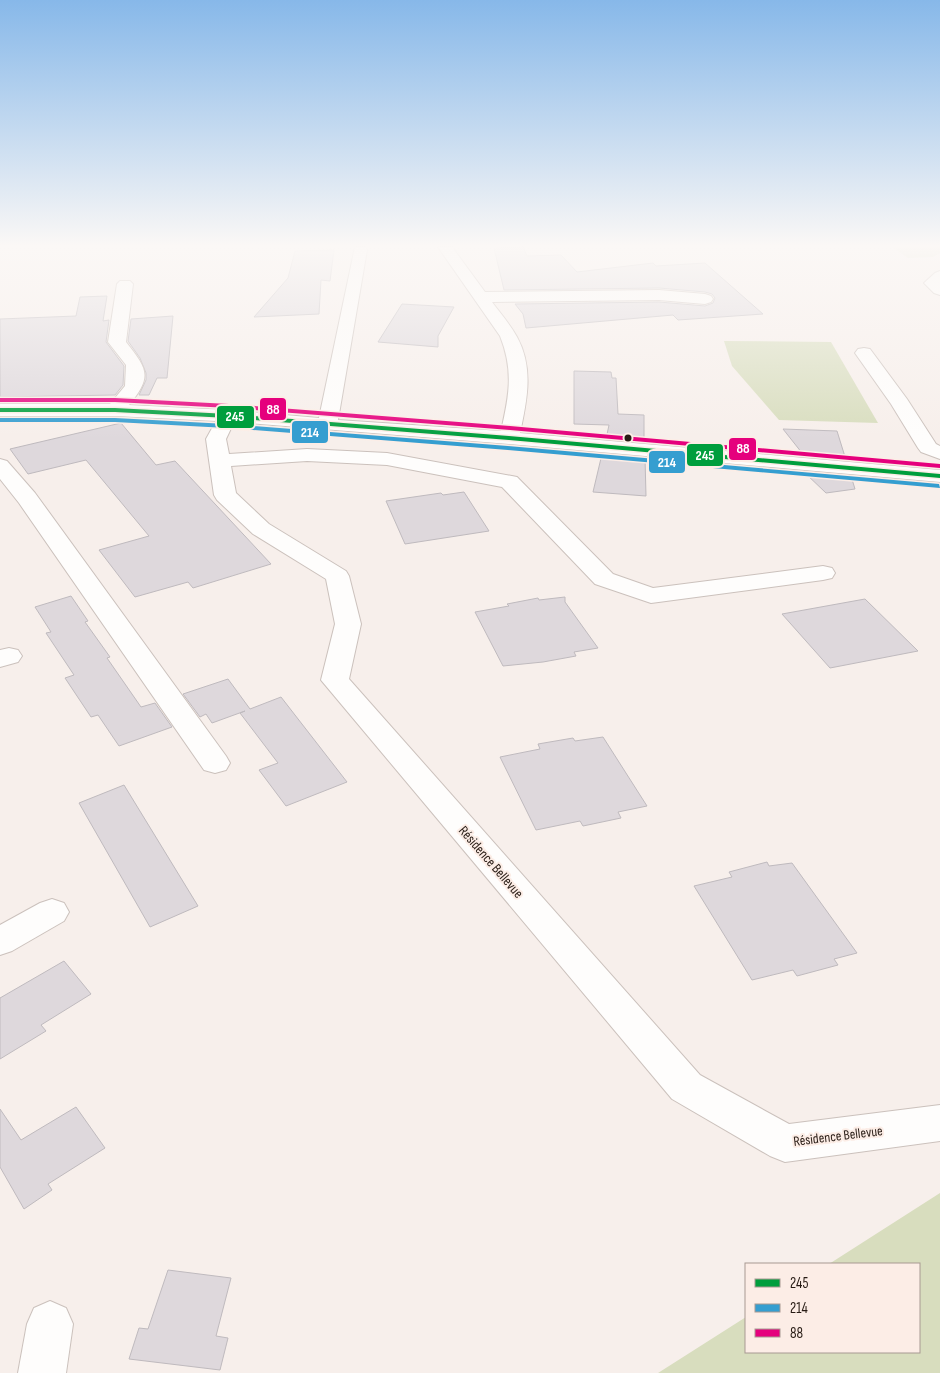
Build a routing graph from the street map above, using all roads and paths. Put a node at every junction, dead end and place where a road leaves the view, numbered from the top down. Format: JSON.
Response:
{"nodes":[{"id":1,"x":121,"y":311,"type":"edge"},
{"id":2,"x":348,"y":311,"type":"edge"},
{"id":3,"x":490,"y":311,"type":"edge"},
{"id":4,"x":864,"y":354,"type":"dead end"},
{"id":5,"x":0,"y":410,"type":"edge"},
{"id":6,"x":115,"y":410,"type":"junction"},
{"id":7,"x":228,"y":416,"type":"junction"},
{"id":8,"x":327,"y":425,"type":"junction"},
{"id":9,"x":509,"y":438,"type":"junction"},
{"id":10,"x":934,"y":451,"type":"edge"},
{"id":11,"x":220,"y":461,"type":"junction"},
{"id":12,"x":0,"y":465,"type":"edge"},
{"id":13,"x":937,"y":478,"type":"edge"},
{"id":14,"x":823,"y":573,"type":"dead end"},
{"id":15,"x":216,"y":762,"type":"dead end"},
{"id":16,"x":52,"y":912,"type":"dead end"},
{"id":17,"x":0,"y":941,"type":"edge"},
{"id":18,"x":940,"y":1123,"type":"edge"},
{"id":19,"x":50,"y":1324,"type":"dead end"},
{"id":20,"x":42,"y":1373,"type":"edge"}],
"edges":[{"from":1,"to":6,"type":"street"},
{"from":2,"to":8,"type":"street"},
{"from":3,"to":9,"type":"street"},
{"from":4,"to":10,"type":"street"},
{"from":5,"to":6,"type":"street"},
{"from":6,"to":7,"type":"street"},
{"from":7,"to":8,"type":"street"},
{"from":7,"to":11,"type":"street","name":"Résidence Bellevue"},
{"from":8,"to":9,"type":"street"},
{"from":9,"to":13,"type":"street"},
{"from":10,"to":13,"type":"street"},
{"from":11,"to":14,"type":"street"},
{"from":11,"to":18,"type":"street","name":"Résidence Bellevue"},
{"from":12,"to":15,"type":"street"},
{"from":16,"to":17,"type":"street"},
{"from":19,"to":20,"type":"street"}]}
